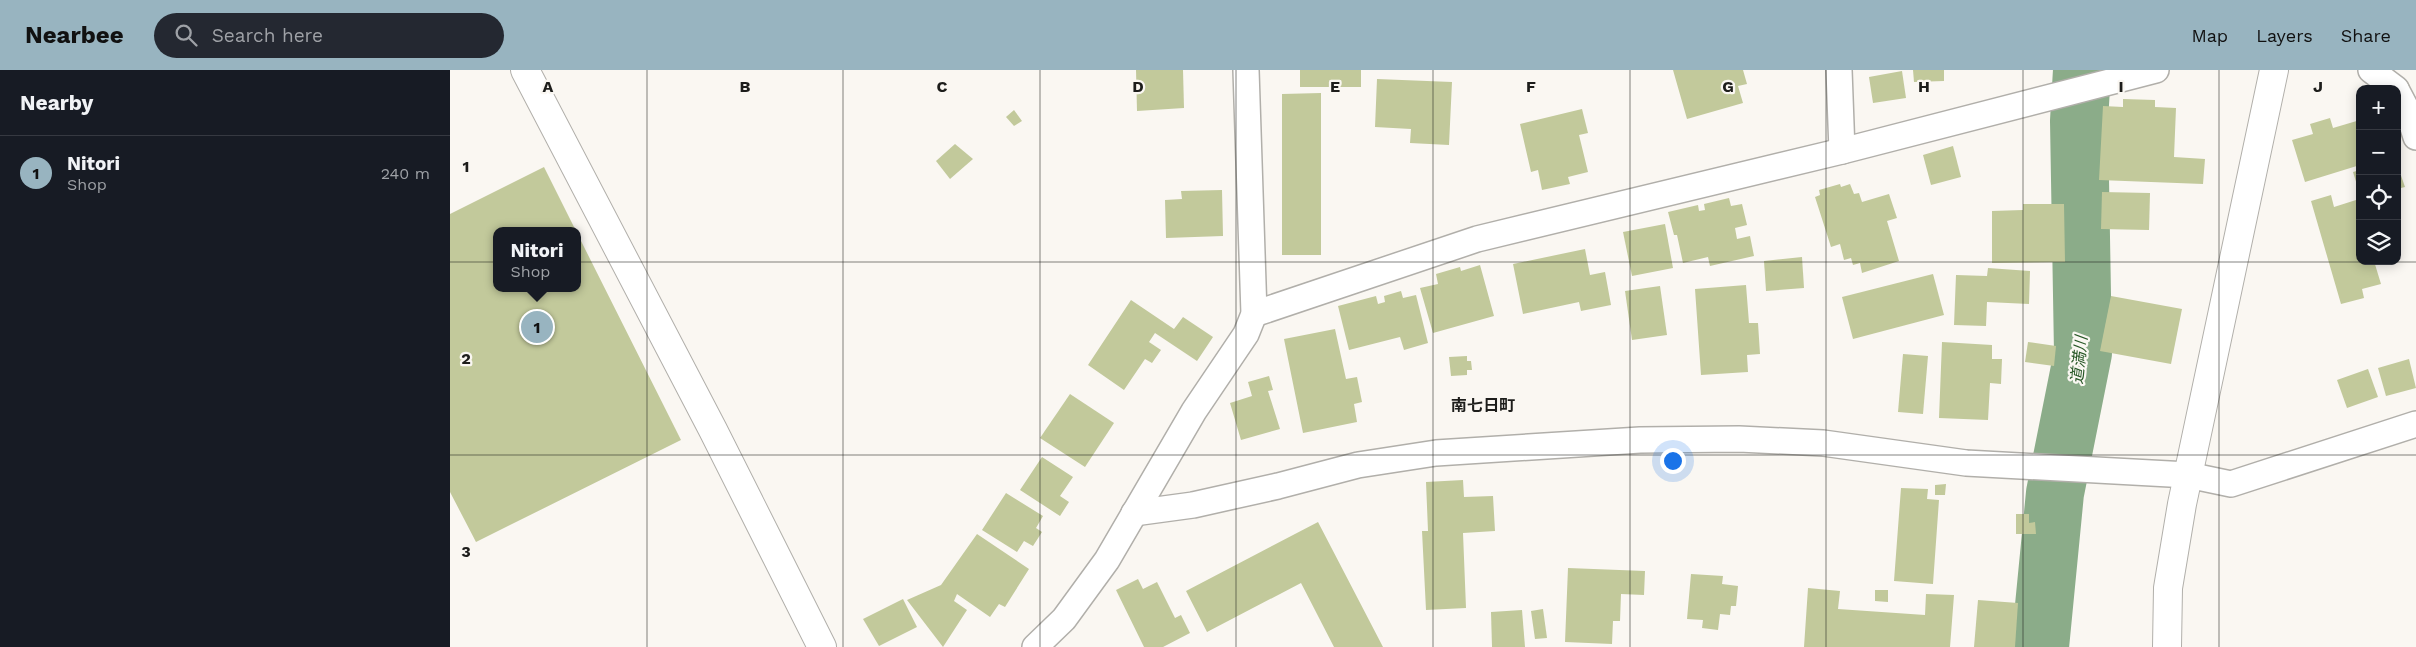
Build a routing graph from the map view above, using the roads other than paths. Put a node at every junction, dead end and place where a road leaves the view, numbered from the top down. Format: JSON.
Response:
{"nodes":[{"id":1,"x":525,"y":70,"type":"edge"},
{"id":2,"x":1246,"y":70,"type":"edge"},
{"id":3,"x":1839,"y":70,"type":"edge"},
{"id":4,"x":2156,"y":70,"type":"edge"},
{"id":5,"x":2274,"y":70,"type":"edge"},
{"id":6,"x":2371,"y":70,"type":"edge"},
{"id":7,"x":2390,"y":85,"type":"edge"},
{"id":8,"x":2401,"y":98,"type":"edge"},
{"id":9,"x":2416,"y":137,"type":"edge"},
{"id":10,"x":1842,"y":151,"type":"junction"},
{"id":11,"x":1254,"y":314,"type":"junction"},
{"id":12,"x":2416,"y":424,"type":"edge"},
{"id":13,"x":2188,"y":475,"type":"junction"},
{"id":14,"x":1134,"y":513,"type":"junction"},
{"id":15,"x":822,"y":647,"type":"edge"},
{"id":16,"x":1035,"y":647,"type":"edge"},
{"id":17,"x":2167,"y":647,"type":"edge"}],
"edges":[{"from":1,"to":15,"type":"street"},
{"from":2,"to":11,"type":"street"},
{"from":3,"to":10,"type":"street"},
{"from":4,"to":10,"type":"street"},
{"from":5,"to":13,"type":"street"},
{"from":6,"to":7,"type":"street"},
{"from":8,"to":9,"type":"street"},
{"from":10,"to":11,"type":"street"},
{"from":11,"to":14,"type":"street"},
{"from":12,"to":13,"type":"street"},
{"from":13,"to":14,"type":"street"},
{"from":13,"to":17,"type":"street"},
{"from":14,"to":16,"type":"street"}]}
